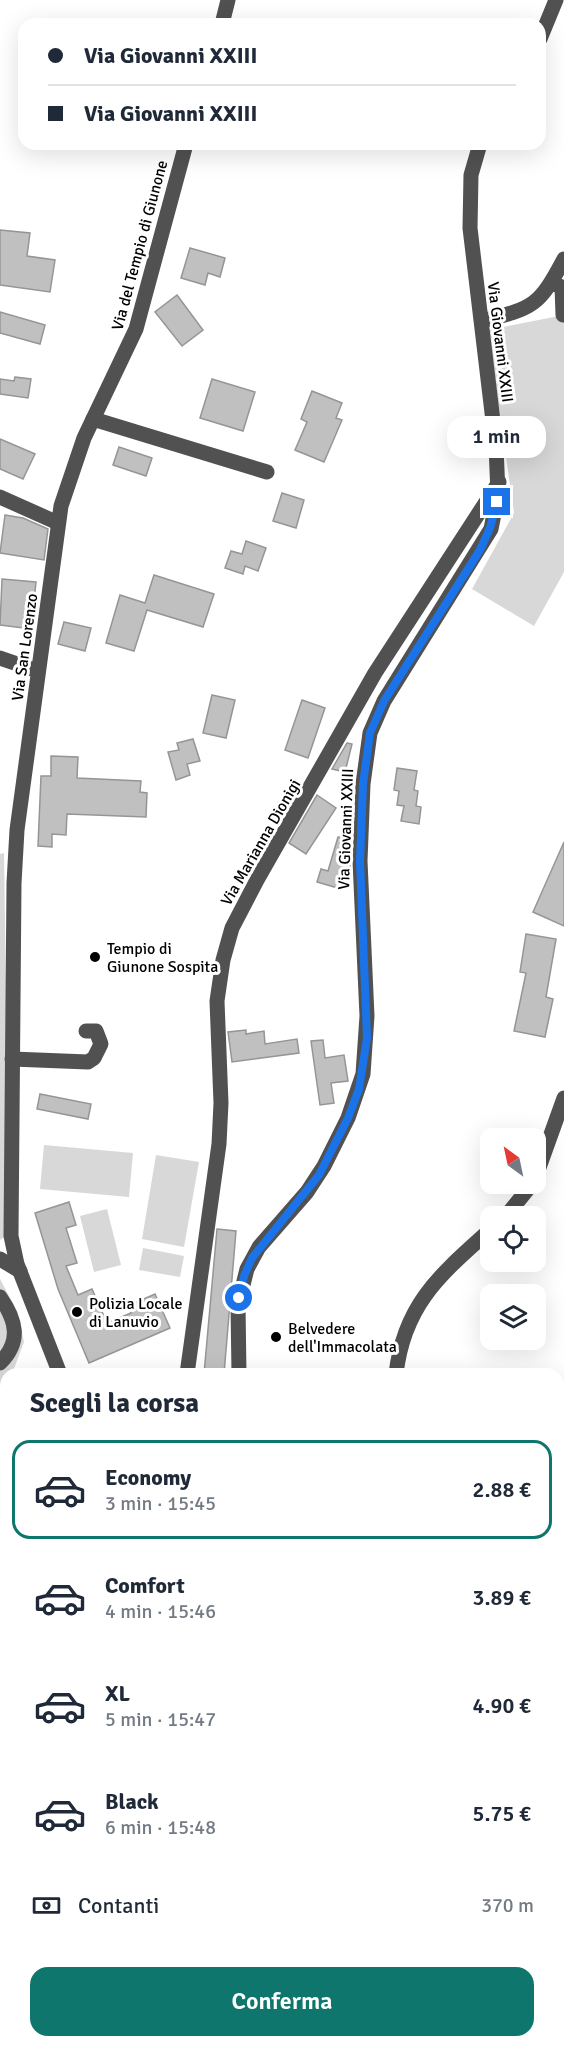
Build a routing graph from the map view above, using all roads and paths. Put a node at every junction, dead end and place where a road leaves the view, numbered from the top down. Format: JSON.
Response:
{"nodes":[{"id":1,"x":228,"y":0,"type":"edge"},
{"id":2,"x":556,"y":0,"type":"edge"},
{"id":3,"x":224,"y":18,"type":"edge"},
{"id":4,"x":546,"y":24,"type":"edge"},
{"id":5,"x":184,"y":150,"type":"edge"},
{"id":6,"x":478,"y":150,"type":"edge"},
{"id":7,"x":564,"y":259,"type":"edge"},
{"id":8,"x":551,"y":283,"type":"junction"},
{"id":9,"x":563,"y":315,"type":"edge"},
{"id":10,"x":482,"y":321,"type":"junction"},
{"id":11,"x":93,"y":419,"type":"junction"},
{"id":12,"x":267,"y":472,"type":"dead end"},
{"id":13,"x":499,"y":482,"type":"junction"},
{"id":14,"x":0,"y":497,"type":"edge"},
{"id":15,"x":58,"y":523,"type":"junction"},
{"id":16,"x":0,"y":658,"type":"edge"},
{"id":17,"x":38,"y":671,"type":"junction"},
{"id":18,"x":86,"y":1030,"type":"dead end"},
{"id":19,"x":12,"y":1059,"type":"junction"},
{"id":20,"x":564,"y":1098,"type":"edge"},
{"id":21,"x":564,"y":1130,"type":"edge"},
{"id":22,"x":546,"y":1152,"type":"joint"},
{"id":23,"x":524,"y":1194,"type":"edge"},
{"id":24,"x":514,"y":1206,"type":"edge"},
{"id":25,"x":480,"y":1239,"type":"edge"},
{"id":26,"x":0,"y":1259,"type":"edge"},
{"id":27,"x":20,"y":1271,"type":"junction"},
{"id":28,"x":0,"y":1297,"type":"edge"},
{"id":29,"x":7,"y":1337,"type":"edge"},
{"id":30,"x":0,"y":1363,"type":"edge"},
{"id":31,"x":58,"y":1368,"type":"edge"},
{"id":32,"x":188,"y":1368,"type":"edge"},
{"id":33,"x":239,"y":1368,"type":"edge"},
{"id":34,"x":397,"y":1368,"type":"edge"}],
"edges":[{"from":1,"to":3,"type":"street"},
{"from":2,"to":4,"type":"street"},
{"from":5,"to":11,"type":"street","name":"Via del Tempio di Giunone"},
{"from":6,"to":10,"type":"street","name":"Via Giovanni XXIII"},
{"from":7,"to":8,"type":"street"},
{"from":8,"to":9,"type":"street"},
{"from":8,"to":10,"type":"street"},
{"from":10,"to":13,"type":"street","name":"Via Giovanni XXIII"},
{"from":11,"to":12,"type":"street"},
{"from":11,"to":15,"type":"street","name":"Via San Lorenzo"},
{"from":13,"to":32,"type":"street","name":"Via Marianna Dionigi"},
{"from":13,"to":33,"type":"street","name":"Via Giovanni XXIII"},
{"from":14,"to":15,"type":"street"},
{"from":15,"to":17,"type":"street","name":"Via San Lorenzo"},
{"from":16,"to":17,"type":"street"},
{"from":17,"to":19,"type":"street","name":"Via San Lorenzo"},
{"from":18,"to":19,"type":"street"},
{"from":19,"to":27,"type":"street","name":"Via San Lorenzo"},
{"from":20,"to":22,"type":"street"},
{"from":21,"to":22,"type":"street"},
{"from":23,"to":24,"type":"street"},
{"from":25,"to":34,"type":"street"},
{"from":26,"to":27,"type":"street"},
{"from":27,"to":31,"type":"street","name":"Via San Lorenzo"},
{"from":28,"to":29,"type":"street"},
{"from":29,"to":30,"type":"street"}]}
